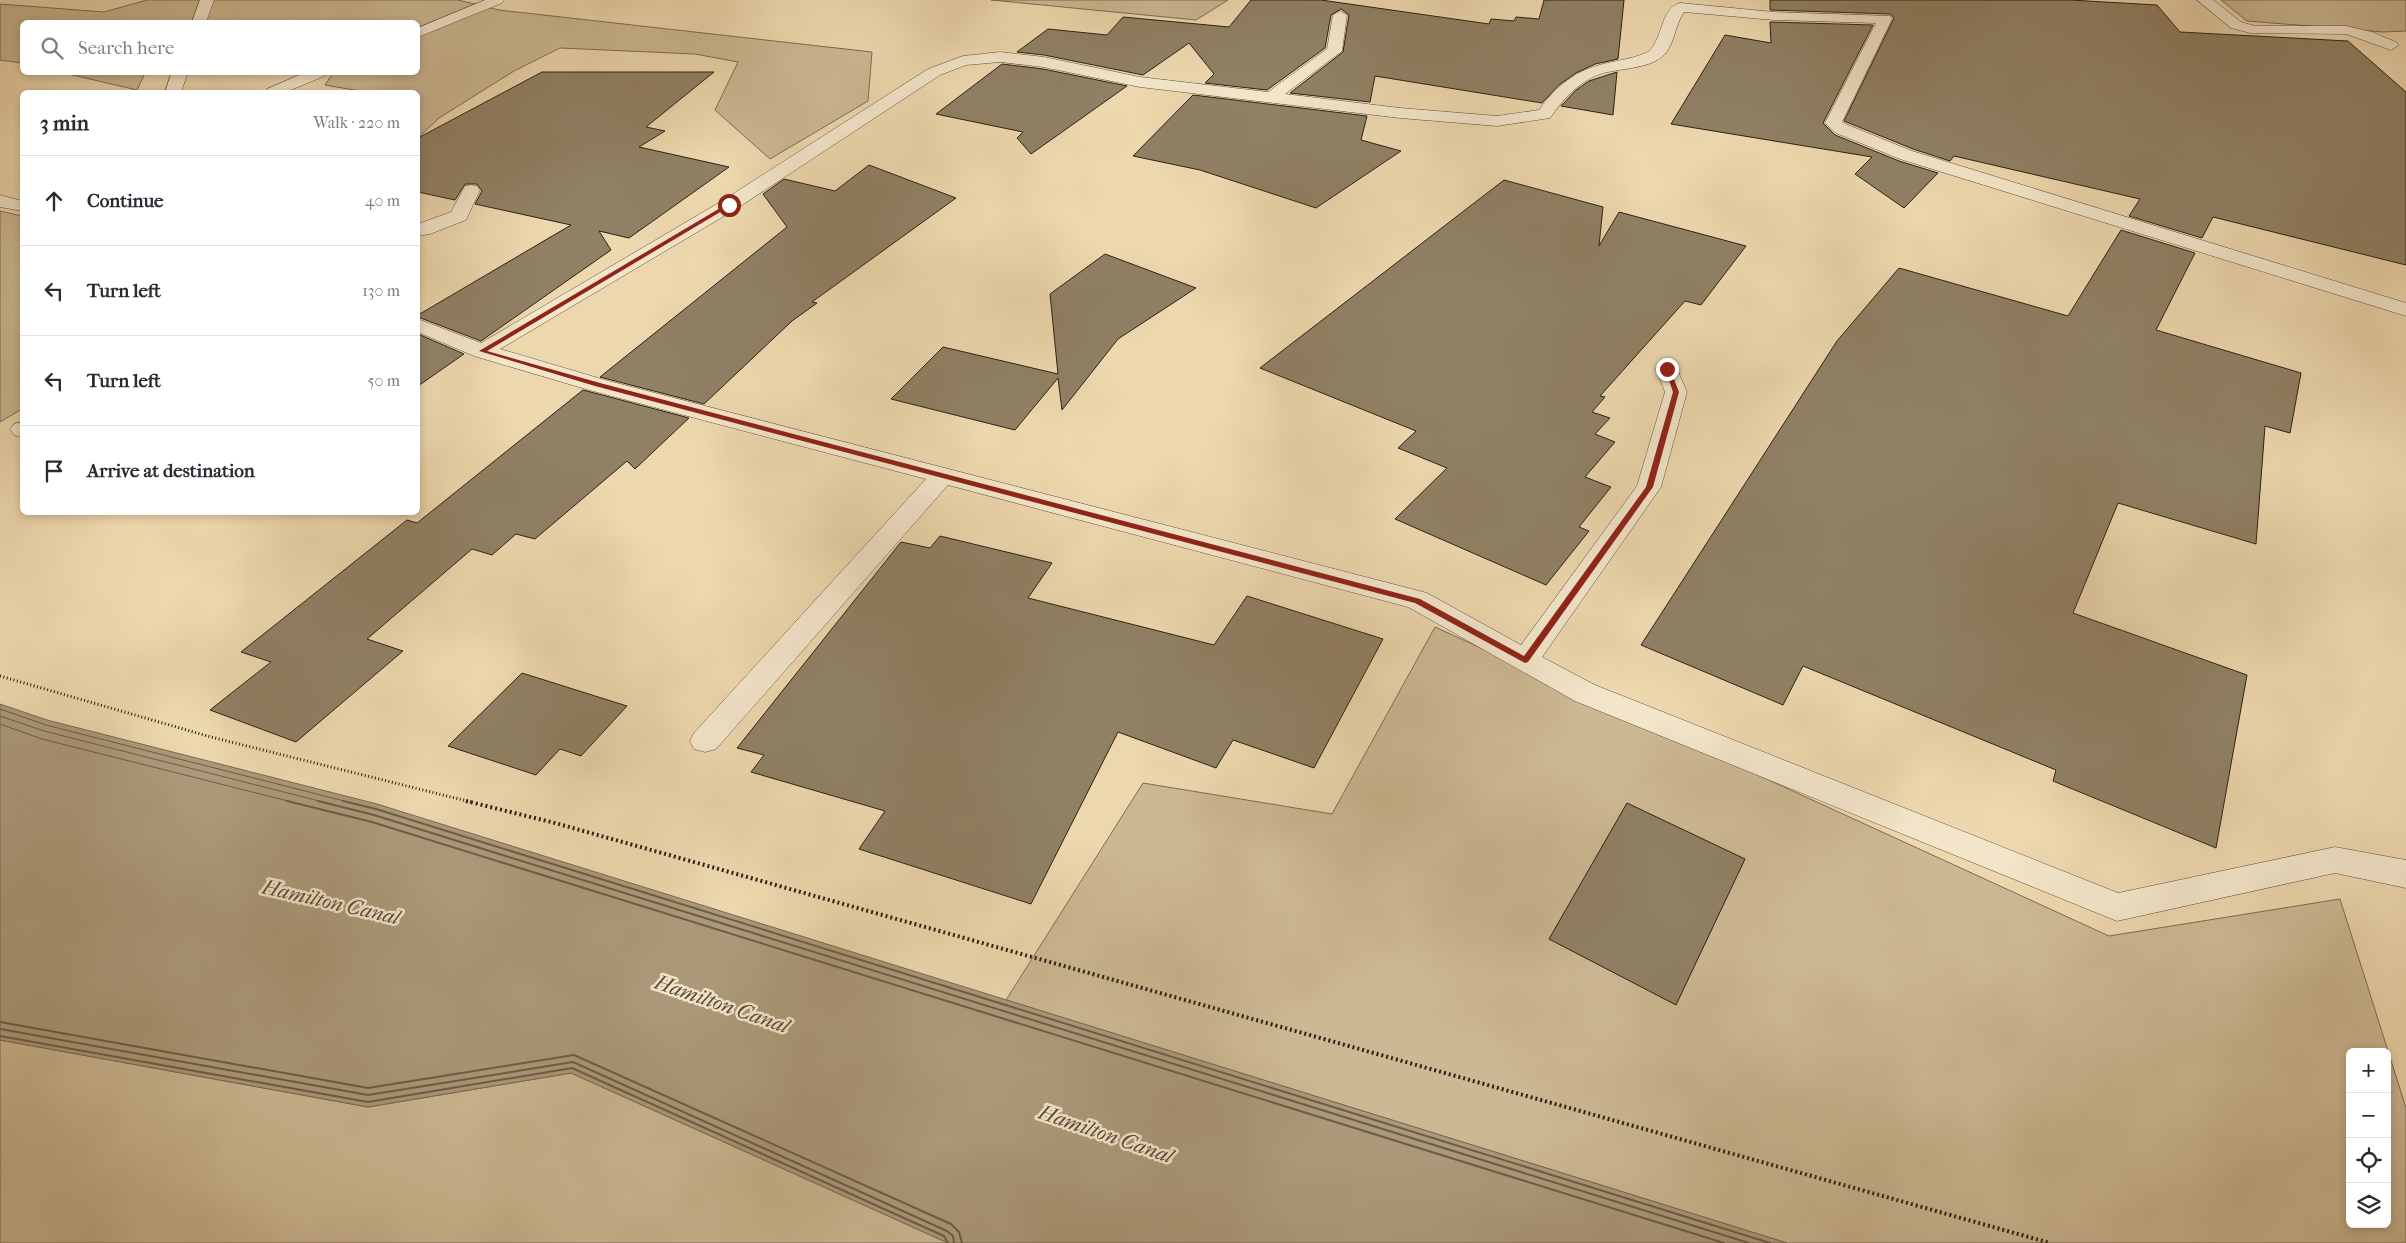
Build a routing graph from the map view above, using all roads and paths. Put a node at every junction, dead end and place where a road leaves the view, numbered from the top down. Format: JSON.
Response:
{"nodes":[{"id":1,"x":207,"y":0,"type":"edge"},
{"id":2,"x":498,"y":0,"type":"edge"},
{"id":3,"x":2204,"y":0,"type":"edge"},
{"id":4,"x":1340,"y":15,"type":"dead end"},
{"id":5,"x":200,"y":20,"type":"edge"},
{"id":6,"x":420,"y":32,"type":"edge"},
{"id":7,"x":2399,"y":44,"type":"edge"},
{"id":8,"x":2402,"y":58,"type":"dead end"},
{"id":9,"x":179,"y":75,"type":"edge"},
{"id":10,"x":315,"y":75,"type":"edge"},
{"id":11,"x":174,"y":90,"type":"edge"},
{"id":12,"x":278,"y":90,"type":"edge"},
{"id":13,"x":1273,"y":96,"type":"junction"},
{"id":14,"x":471,"y":190,"type":"dead end"},
{"id":15,"x":0,"y":201,"type":"edge"},
{"id":16,"x":20,"y":206,"type":"edge"},
{"id":17,"x":420,"y":230,"type":"edge"},
{"id":18,"x":2406,"y":310,"type":"edge"},
{"id":19,"x":420,"y":326,"type":"edge"},
{"id":20,"x":482,"y":351,"type":"junction"},
{"id":21,"x":1667,"y":369,"type":"dead end"},
{"id":22,"x":942,"y":476,"type":"junction"},
{"id":23,"x":1525,"y":660,"type":"junction"},
{"id":24,"x":0,"y":676,"type":"edge"},
{"id":25,"x":705,"y":741,"type":"dead end"},
{"id":26,"x":2406,"y":874,"type":"edge"},
{"id":27,"x":2050,"y":1243,"type":"edge"}],
"edges":[{"from":1,"to":5,"type":"street"},
{"from":2,"to":6,"type":"street"},
{"from":3,"to":7,"type":"street"},
{"from":4,"to":13,"type":"street"},
{"from":7,"to":8,"type":"street"},
{"from":9,"to":11,"type":"street"},
{"from":10,"to":12,"type":"street"},
{"from":13,"to":18,"type":"street"},
{"from":13,"to":20,"type":"street"},
{"from":14,"to":17,"type":"street"},
{"from":15,"to":16,"type":"street"},
{"from":19,"to":20,"type":"street"},
{"from":20,"to":22,"type":"street"},
{"from":21,"to":23,"type":"street"},
{"from":22,"to":23,"type":"street"},
{"from":22,"to":25,"type":"street"},
{"from":23,"to":26,"type":"street"},
{"from":24,"to":27,"type":"path"}]}
